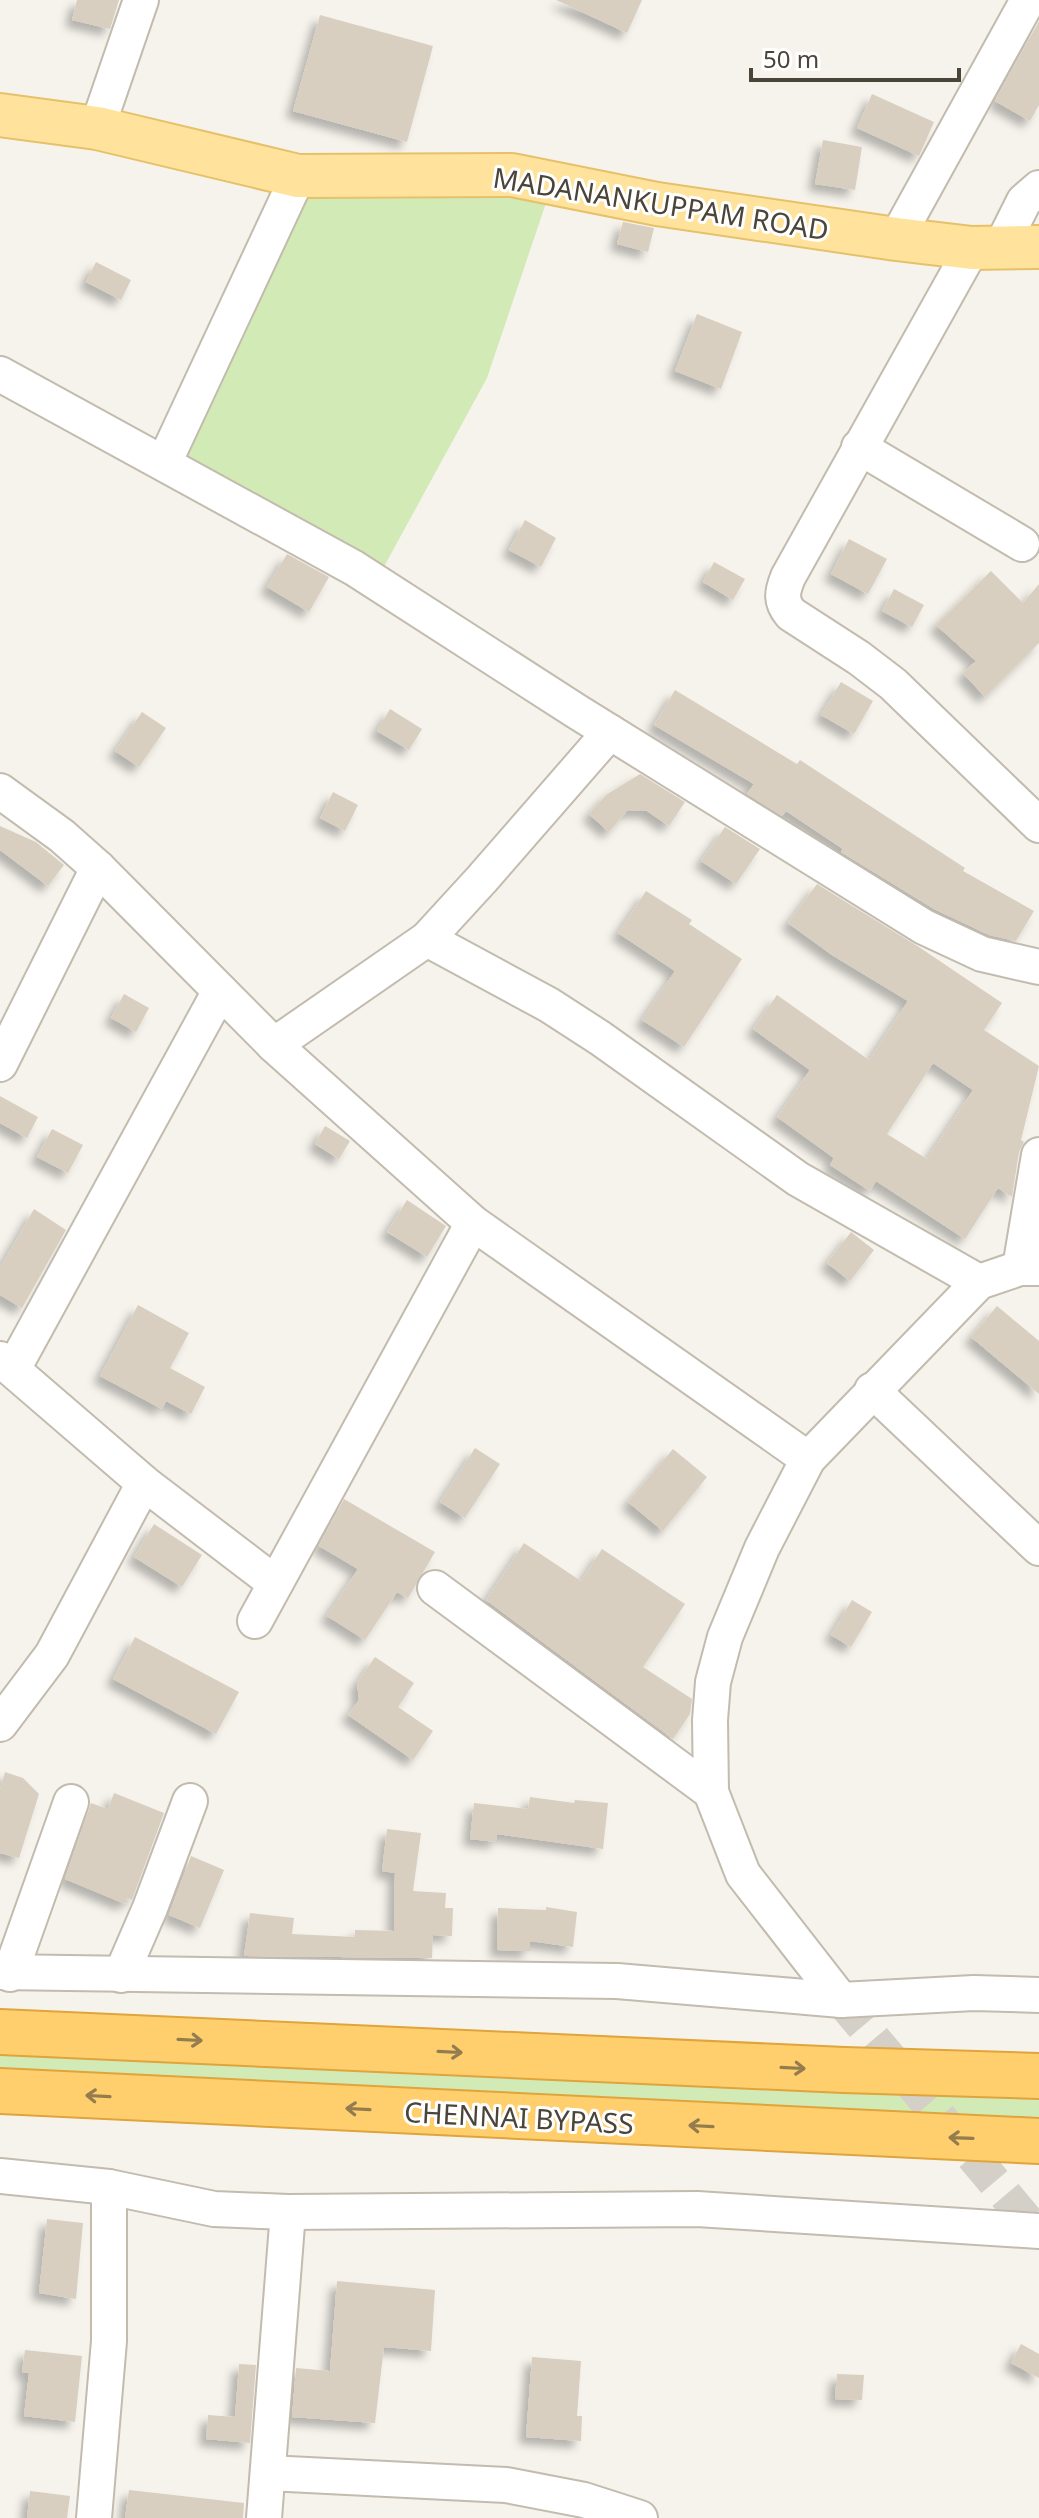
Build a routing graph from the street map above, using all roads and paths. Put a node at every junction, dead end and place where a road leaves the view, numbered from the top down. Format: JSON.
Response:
{"nodes":[{"id":1,"x":141,"y":0,"type":"edge"},
{"id":2,"x":1028,"y":0,"type":"edge"},
{"id":3,"x":0,"y":115,"type":"edge"},
{"id":4,"x":97,"y":128,"type":"junction"},
{"id":5,"x":298,"y":176,"type":"junction"},
{"id":6,"x":1039,"y":188,"type":"edge"},
{"id":7,"x":896,"y":239,"type":"junction"},
{"id":8,"x":1004,"y":248,"type":"edge"},
{"id":9,"x":0,"y":374,"type":"edge"},
{"id":10,"x":859,"y":447,"type":"junction"},
{"id":11,"x":164,"y":463,"type":"junction"},
{"id":12,"x":1022,"y":544,"type":"dead end"},
{"id":13,"x":610,"y":732,"type":"junction"},
{"id":14,"x":0,"y":791,"type":"edge"},
{"id":15,"x":1039,"y":825,"type":"edge"},
{"id":16,"x":98,"y":868,"type":"junction"},
{"id":17,"x":427,"y":939,"type":"junction"},
{"id":18,"x":1039,"y":967,"type":"edge"},
{"id":19,"x":220,"y":991,"type":"junction"},
{"id":20,"x":274,"y":1045,"type":"junction"},
{"id":21,"x":0,"y":1064,"type":"edge"},
{"id":22,"x":1039,"y":1155,"type":"edge"},
{"id":23,"x":473,"y":1223,"type":"junction"},
{"id":24,"x":1029,"y":1268,"type":"edge"},
{"id":25,"x":979,"y":1282,"type":"junction"},
{"id":26,"x":6,"y":1364,"type":"edge"},
{"id":27,"x":872,"y":1390,"type":"junction"},
{"id":28,"x":808,"y":1459,"type":"junction"},
{"id":29,"x":144,"y":1483,"type":"junction"},
{"id":30,"x":1039,"y":1548,"type":"edge"},
{"id":31,"x":275,"y":1583,"type":"junction"},
{"id":32,"x":435,"y":1588,"type":"dead end"},
{"id":33,"x":255,"y":1621,"type":"dead end"},
{"id":34,"x":0,"y":1724,"type":"edge"},
{"id":35,"x":711,"y":1792,"type":"junction"},
{"id":36,"x":190,"y":1801,"type":"dead end"},
{"id":37,"x":71,"y":1802,"type":"dead end"},
{"id":38,"x":5,"y":1973,"type":"edge"},
{"id":39,"x":121,"y":1975,"type":"junction"},
{"id":40,"x":1039,"y":1995,"type":"edge"},
{"id":41,"x":841,"y":2000,"type":"junction"},
{"id":42,"x":0,"y":2032,"type":"edge"},
{"id":43,"x":1039,"y":2076,"type":"edge"},
{"id":44,"x":0,"y":2091,"type":"edge"},
{"id":45,"x":1039,"y":2141,"type":"edge"},
{"id":46,"x":0,"y":2176,"type":"edge"},
{"id":47,"x":109,"y":2187,"type":"junction"},
{"id":48,"x":288,"y":2212,"type":"junction"},
{"id":49,"x":1038,"y":2232,"type":"edge"},
{"id":50,"x":268,"y":2473,"type":"junction"},
{"id":51,"x":94,"y":2518,"type":"edge"},
{"id":52,"x":264,"y":2518,"type":"edge"},
{"id":53,"x":640,"y":2518,"type":"edge"}],
"edges":[{"from":1,"to":4,"type":"street"},
{"from":2,"to":7,"type":"street"},
{"from":3,"to":4,"type":"main road","name":"MADANANKUPPAM ROAD"},
{"from":4,"to":5,"type":"main road","name":"MADANANKUPPAM ROAD"},
{"from":5,"to":7,"type":"main road","name":"MADANANKUPPAM ROAD"},
{"from":5,"to":11,"type":"street"},
{"from":6,"to":8,"type":"street"},
{"from":7,"to":8,"type":"main road","name":"MADANANKUPPAM ROAD"},
{"from":8,"to":10,"type":"street"},
{"from":9,"to":11,"type":"street"},
{"from":10,"to":12,"type":"street"},
{"from":10,"to":15,"type":"street"},
{"from":11,"to":13,"type":"street"},
{"from":13,"to":17,"type":"street"},
{"from":13,"to":18,"type":"street"},
{"from":14,"to":16,"type":"street"},
{"from":16,"to":19,"type":"street"},
{"from":16,"to":21,"type":"street"},
{"from":17,"to":20,"type":"street"},
{"from":17,"to":25,"type":"street"},
{"from":19,"to":20,"type":"street"},
{"from":19,"to":26,"type":"street"},
{"from":20,"to":23,"type":"street"},
{"from":22,"to":24,"type":"street"},
{"from":23,"to":28,"type":"street"},
{"from":23,"to":31,"type":"street"},
{"from":24,"to":25,"type":"street"},
{"from":25,"to":27,"type":"street"},
{"from":26,"to":29,"type":"street"},
{"from":27,"to":28,"type":"street"},
{"from":27,"to":30,"type":"street"},
{"from":28,"to":35,"type":"street"},
{"from":29,"to":31,"type":"street"},
{"from":29,"to":34,"type":"street"},
{"from":31,"to":33,"type":"street"},
{"from":32,"to":35,"type":"street"},
{"from":35,"to":41,"type":"street"},
{"from":36,"to":39,"type":"street"},
{"from":37,"to":38,"type":"street"},
{"from":38,"to":39,"type":"street"},
{"from":39,"to":41,"type":"street"},
{"from":40,"to":41,"type":"street"},
{"from":42,"to":43,"type":"highway","one_way":true},
{"from":45,"to":44,"type":"highway","name":"CHENNAI BYPASS","one_way":true},
{"from":46,"to":47,"type":"street"},
{"from":47,"to":48,"type":"street"},
{"from":47,"to":51,"type":"street"},
{"from":48,"to":49,"type":"street"},
{"from":48,"to":50,"type":"street"},
{"from":50,"to":52,"type":"street"},
{"from":50,"to":53,"type":"street"}]}
